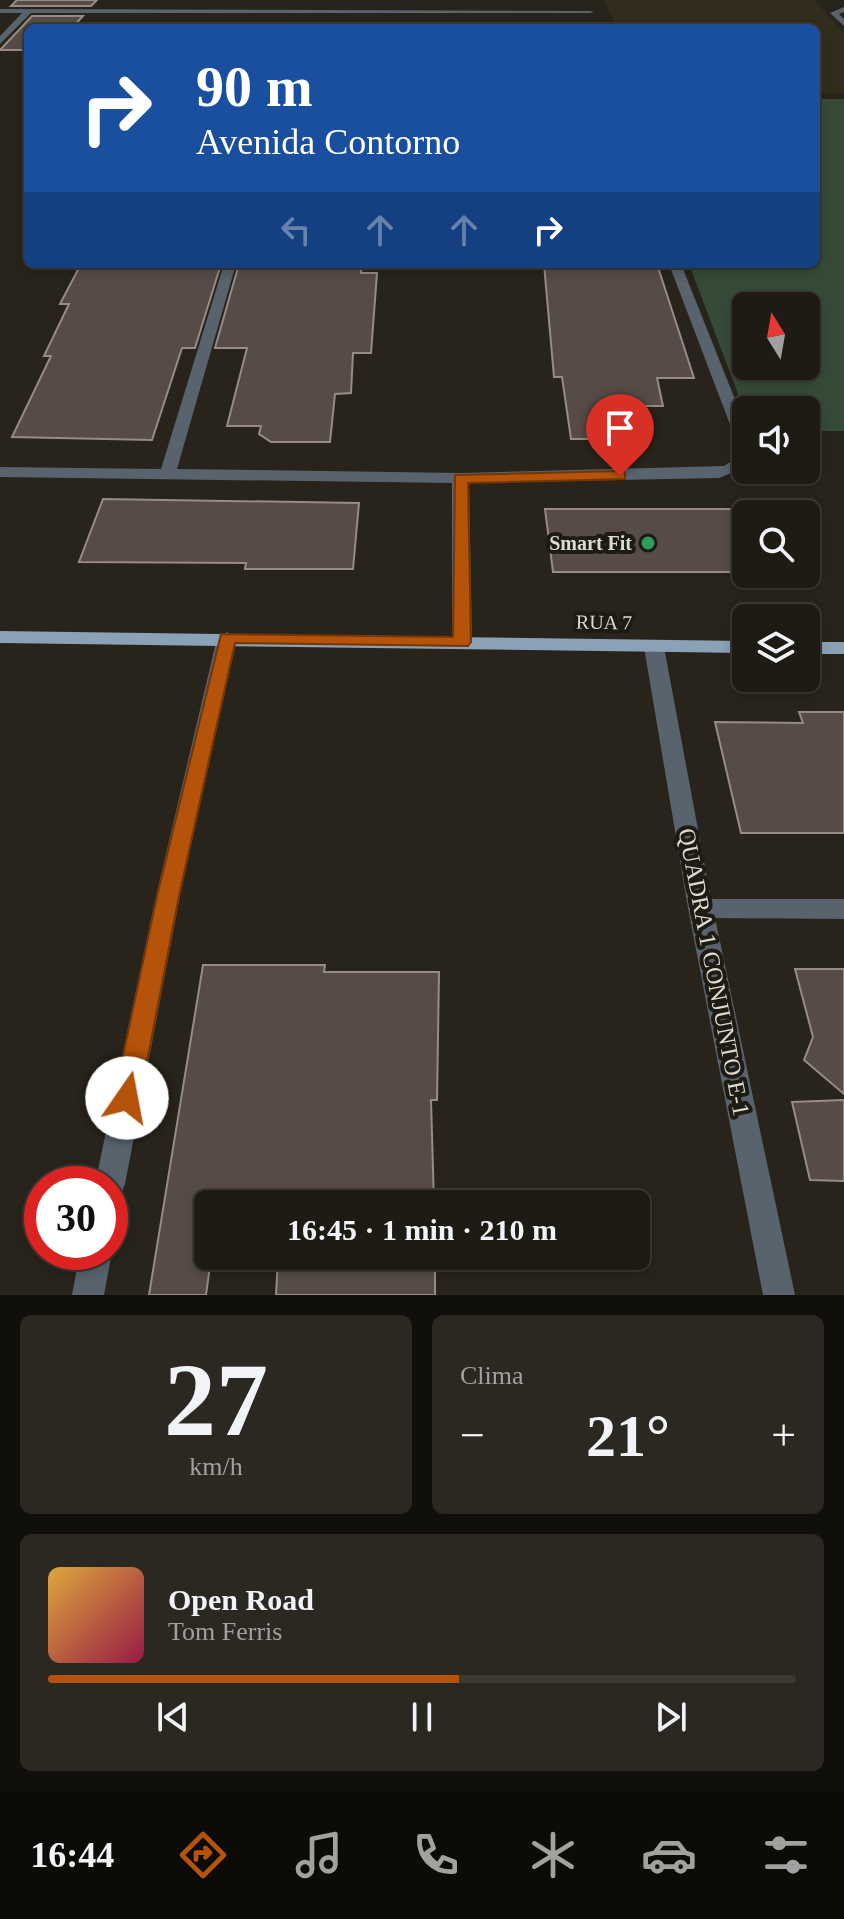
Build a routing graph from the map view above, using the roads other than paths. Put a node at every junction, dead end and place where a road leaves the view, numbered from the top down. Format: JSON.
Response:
{"nodes":[{"id":1,"x":175,"y":0,"type":"edge"},
{"id":2,"x":585,"y":0,"type":"edge"},
{"id":3,"x":844,"y":9,"type":"edge"},
{"id":4,"x":0,"y":11,"type":"edge"},
{"id":5,"x":29,"y":11,"type":"junction"},
{"id":6,"x":166,"y":12,"type":"junction"},
{"id":7,"x":844,"y":24,"type":"edge"},
{"id":8,"x":0,"y":41,"type":"edge"},
{"id":9,"x":229,"y":268,"type":"edge"},
{"id":10,"x":677,"y":268,"type":"edge"},
{"id":11,"x":732,"y":412,"type":"edge"},
{"id":12,"x":732,"y":469,"type":"edge"},
{"id":13,"x":0,"y":472,"type":"edge"},
{"id":14,"x":168,"y":473,"type":"junction"},
{"id":15,"x":460,"y":478,"type":"junction"},
{"id":16,"x":0,"y":637,"type":"edge"},
{"id":17,"x":227,"y":638,"type":"junction"},
{"id":18,"x":462,"y":642,"type":"junction"},
{"id":19,"x":654,"y":647,"type":"junction"},
{"id":20,"x":732,"y":647,"type":"edge"},
{"id":21,"x":820,"y":648,"type":"edge"},
{"id":22,"x":844,"y":648,"type":"edge"},
{"id":23,"x":700,"y":908,"type":"junction"},
{"id":24,"x":844,"y":909,"type":"edge"},
{"id":25,"x":114,"y":1166,"type":"edge"},
{"id":26,"x":93,"y":1270,"type":"edge"},
{"id":27,"x":88,"y":1295,"type":"edge"},
{"id":28,"x":779,"y":1295,"type":"edge"}],
"edges":[{"from":1,"to":6,"type":"street"},
{"from":2,"to":6,"type":"street"},
{"from":3,"to":7,"type":"street"},
{"from":4,"to":5,"type":"street"},
{"from":5,"to":6,"type":"street"},
{"from":5,"to":8,"type":"street"},
{"from":9,"to":14,"type":"street"},
{"from":10,"to":11,"type":"street"},
{"from":12,"to":15,"type":"street"},
{"from":13,"to":14,"type":"street"},
{"from":14,"to":15,"type":"street"},
{"from":15,"to":18,"type":"street"},
{"from":16,"to":17,"type":"main road","name":"RUA 7"},
{"from":17,"to":18,"type":"main road","name":"RUA 7"},
{"from":17,"to":25,"type":"street"},
{"from":18,"to":19,"type":"main road","name":"RUA 7"},
{"from":19,"to":20,"type":"main road","name":"RUA 7"},
{"from":19,"to":23,"type":"street","name":"QUADRA 1 CONJUNTO E-1"},
{"from":21,"to":22,"type":"main road"},
{"from":23,"to":24,"type":"street"},
{"from":23,"to":28,"type":"street","name":"QUADRA 1 CONJUNTO E-1"},
{"from":26,"to":27,"type":"street"}]}
